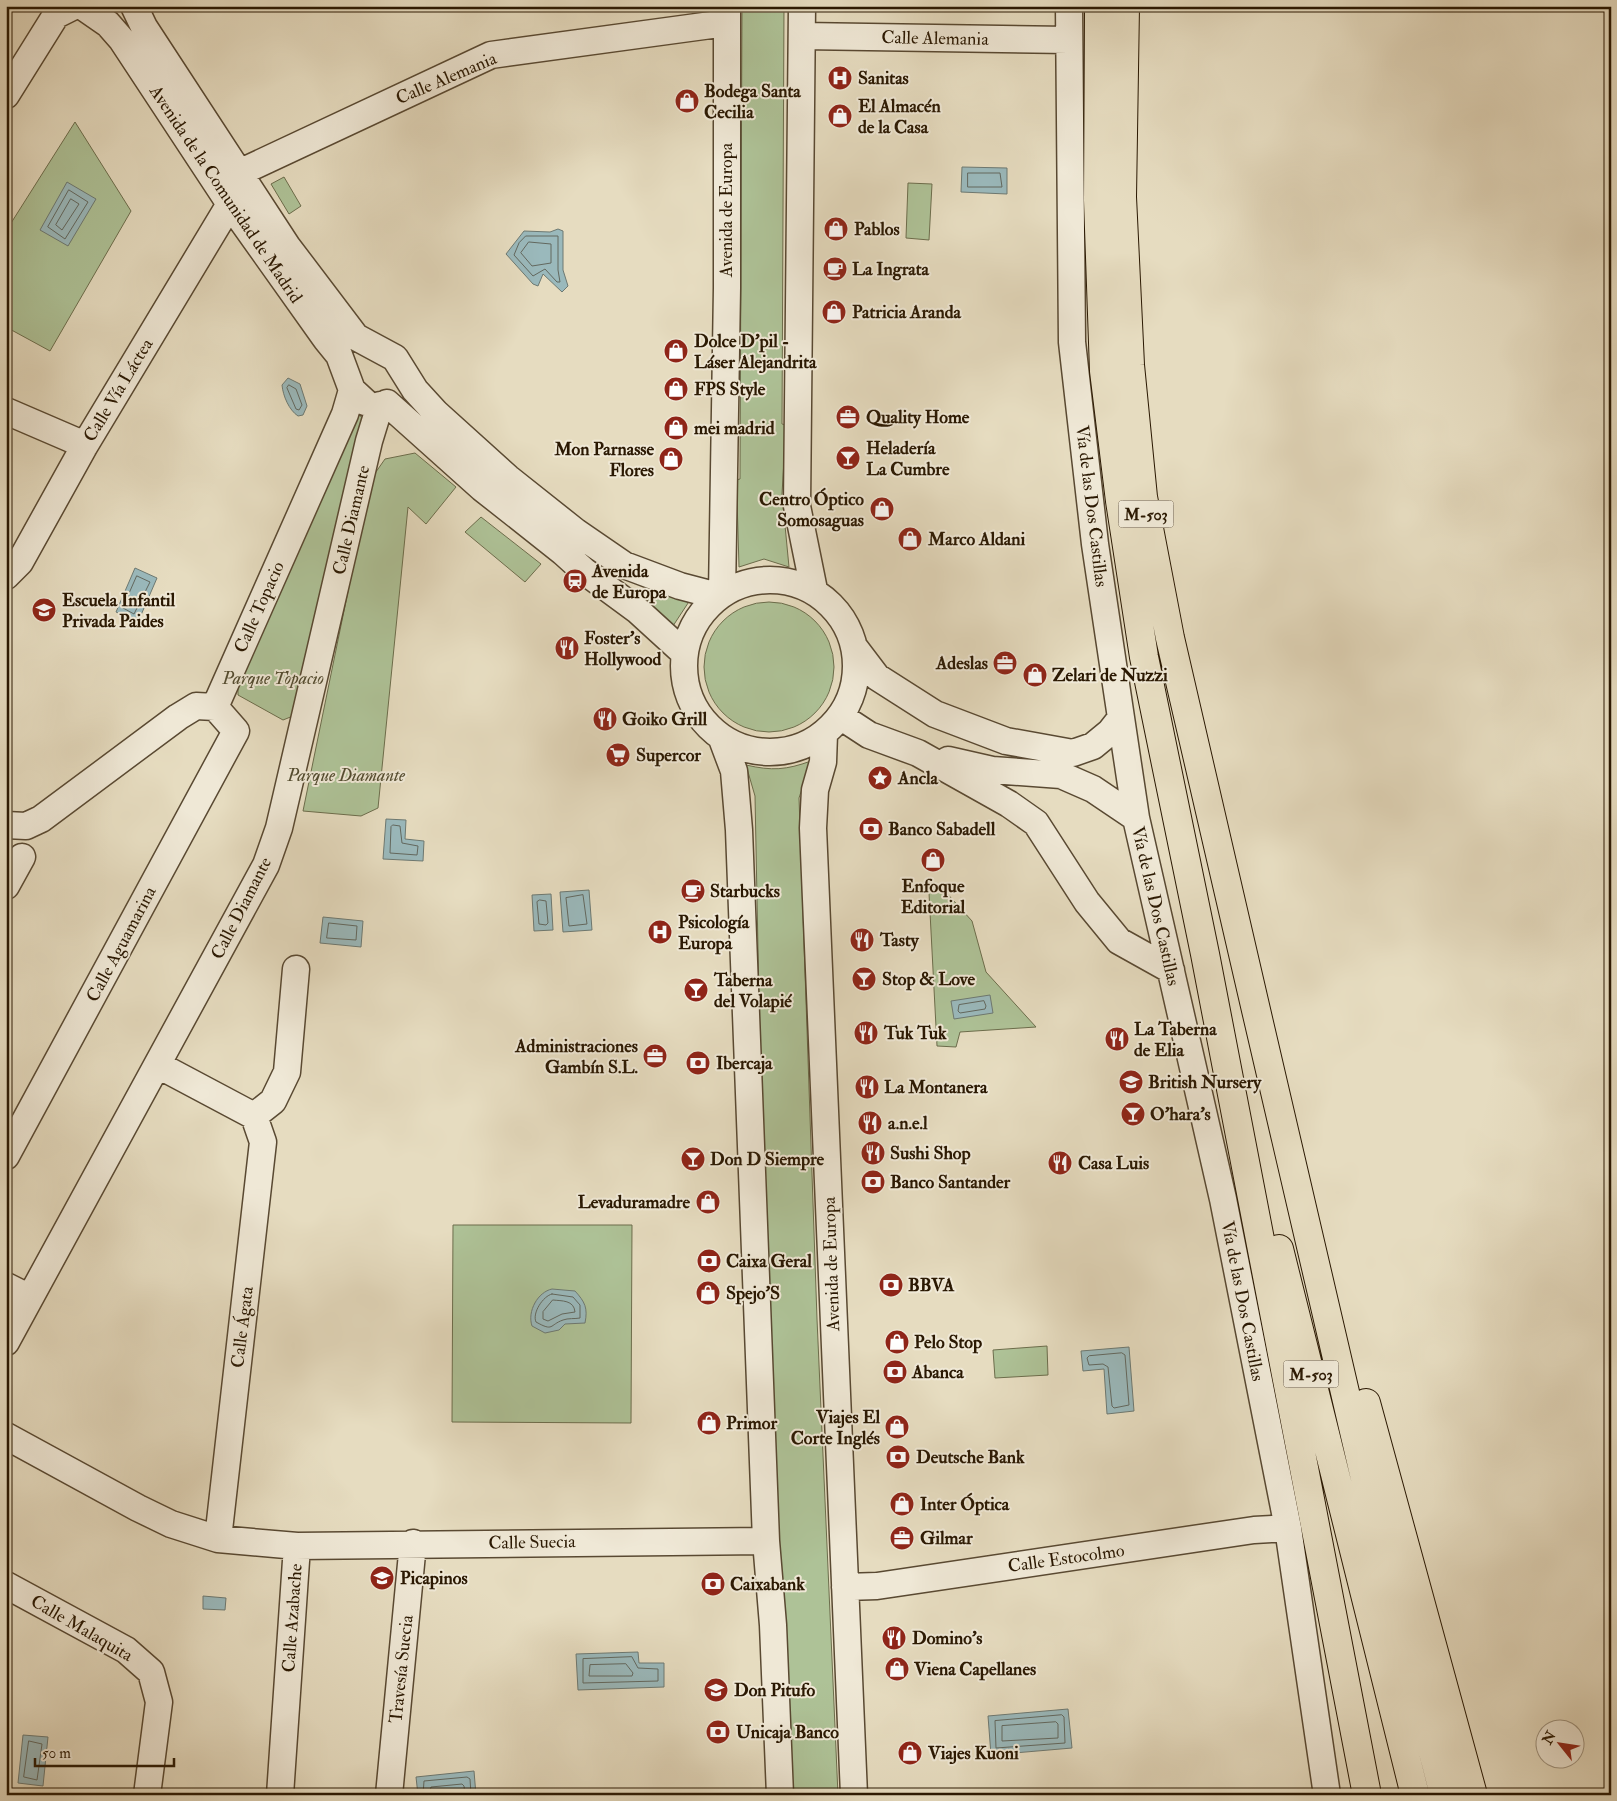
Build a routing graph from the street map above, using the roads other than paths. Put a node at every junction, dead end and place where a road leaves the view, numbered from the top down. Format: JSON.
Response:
{"nodes":[{"id":1,"x":134,"y":6,"type":"edge"},
{"id":2,"x":802,"y":6,"type":"edge"},
{"id":3,"x":1069,"y":6,"type":"edge"},
{"id":4,"x":1099,"y":6,"type":"edge"},
{"id":5,"x":1125,"y":6,"type":"edge"},
{"id":6,"x":92,"y":8,"type":"edge"},
{"id":7,"x":726,"y":15,"type":"edge"},
{"id":8,"x":802,"y":36,"type":"junction"},
{"id":9,"x":1068,"y":40,"type":"junction"},
{"id":10,"x":6,"y":95,"type":"edge"},
{"id":11,"x":239,"y":173,"type":"junction"},
{"id":12,"x":230,"y":204,"type":"junction"},
{"id":13,"x":378,"y":350,"type":"junction"},
{"id":14,"x":404,"y":374,"type":"junction"},
{"id":15,"x":351,"y":384,"type":"junction"},
{"id":16,"x":383,"y":404,"type":"junction"},
{"id":17,"x":6,"y":411,"type":"edge"},
{"id":18,"x":84,"y":445,"type":"junction"},
{"id":19,"x":6,"y":576,"type":"edge"},
{"id":20,"x":814,"y":590,"type":"junction"},
{"id":21,"x":720,"y":595,"type":"junction"},
{"id":22,"x":855,"y":648,"type":"junction"},
{"id":23,"x":684,"y":652,"type":"junction"},
{"id":24,"x":215,"y":707,"type":"junction"},
{"id":25,"x":1121,"y":718,"type":"junction"},
{"id":26,"x":832,"y":725,"type":"junction"},
{"id":27,"x":722,"y":739,"type":"junction"},
{"id":28,"x":918,"y":753,"type":"junction"},
{"id":29,"x":1136,"y":818,"type":"junction"},
{"id":30,"x":6,"y":824,"type":"edge"},
{"id":31,"x":22,"y":857,"type":"dead end"},
{"id":32,"x":6,"y":886,"type":"edge"},
{"id":33,"x":1205,"y":954,"type":"junction"},
{"id":34,"x":296,"y":969,"type":"dead end"},
{"id":35,"x":1171,"y":970,"type":"junction"},
{"id":36,"x":1256,"y":1010,"type":"junction"},
{"id":37,"x":158,"y":1064,"type":"junction"},
{"id":38,"x":254,"y":1116,"type":"junction"},
{"id":39,"x":6,"y":1156,"type":"edge"},
{"id":40,"x":6,"y":1286,"type":"edge"},
{"id":41,"x":30,"y":1298,"type":"junction"},
{"id":42,"x":6,"y":1342,"type":"edge"},
{"id":43,"x":6,"y":1436,"type":"edge"},
{"id":44,"x":1288,"y":1528,"type":"junction"},
{"id":45,"x":218,"y":1538,"type":"junction"},
{"id":46,"x":766,"y":1541,"type":"junction"},
{"id":47,"x":413,"y":1543,"type":"junction"},
{"id":48,"x":297,"y":1546,"type":"junction"},
{"id":49,"x":6,"y":1585,"type":"edge"},
{"id":50,"x":845,"y":1587,"type":"junction"},
{"id":51,"x":147,"y":1795,"type":"edge"},
{"id":52,"x":280,"y":1795,"type":"edge"},
{"id":53,"x":389,"y":1795,"type":"edge"},
{"id":54,"x":780,"y":1795,"type":"edge"},
{"id":55,"x":854,"y":1795,"type":"edge"},
{"id":56,"x":1328,"y":1795,"type":"edge"},
{"id":57,"x":1367,"y":1795,"type":"edge"},
{"id":58,"x":1416,"y":1795,"type":"edge"},
{"id":59,"x":1444,"y":1795,"type":"edge"},
{"id":60,"x":1473,"y":1795,"type":"edge"}],
"edges":[{"from":1,"to":11,"type":"street","name":"Avenida de la Comunidad de Madrid"},
{"from":2,"to":8,"type":"street"},
{"from":3,"to":9,"type":"street","name":"Vía de las Dos Castillas"},
{"from":4,"to":33,"type":"highway","number":"M-503"},
{"from":5,"to":36,"type":"highway","number":"M-503"},
{"from":6,"to":10,"type":"street"},
{"from":6,"to":12,"type":"street","name":"Avenida de la Comunidad de Madrid"},
{"from":7,"to":11,"type":"street","name":"Calle Alemania"},
{"from":7,"to":21,"type":"street","name":"Avenida de Europa"},
{"from":8,"to":9,"type":"street","name":"Calle Alemania"},
{"from":8,"to":20,"type":"street"},
{"from":9,"to":25,"type":"street","name":"Vía de las Dos Castillas"},
{"from":11,"to":13,"type":"street","name":"Avenida de la Comunidad de Madrid"},
{"from":12,"to":15,"type":"street","name":"Avenida de la Comunidad de Madrid"},
{"from":12,"to":18,"type":"street","name":"Calle Vía Láctea"},
{"from":13,"to":14,"type":"street"},
{"from":13,"to":15,"type":"street"},
{"from":14,"to":16,"type":"street"},
{"from":14,"to":21,"type":"street"},
{"from":15,"to":16,"type":"street"},
{"from":15,"to":24,"type":"street","name":"Calle Topacio"},
{"from":16,"to":23,"type":"street"},
{"from":16,"to":37,"type":"street","name":"Calle Diamante"},
{"from":17,"to":18,"type":"street"},
{"from":18,"to":19,"type":"street","name":"Calle Vía Láctea"},
{"from":20,"to":21,"type":"street"},
{"from":20,"to":22,"type":"street"},
{"from":21,"to":23,"type":"street"},
{"from":22,"to":25,"type":"street"},
{"from":22,"to":26,"type":"street"},
{"from":23,"to":27,"type":"street"},
{"from":24,"to":30,"type":"street"},
{"from":24,"to":39,"type":"street","name":"Calle Aguamarina"},
{"from":25,"to":29,"type":"street","name":"Vía de las Dos Castillas"},
{"from":26,"to":27,"type":"street"},
{"from":26,"to":28,"type":"street"},
{"from":26,"to":50,"type":"street","name":"Avenida de Europa"},
{"from":27,"to":46,"type":"street"},
{"from":28,"to":29,"type":"street"},
{"from":28,"to":35,"type":"street"},
{"from":29,"to":35,"type":"street","name":"Vía de las Dos Castillas"},
{"from":31,"to":32,"type":"street"},
{"from":33,"to":57,"type":"highway","number":"M-503"},
{"from":33,"to":58,"type":"highway","number":"M-503"},
{"from":34,"to":38,"type":"street"},
{"from":35,"to":44,"type":"street","name":"Vía de las Dos Castillas"},
{"from":36,"to":59,"type":"highway","number":"M-503"},
{"from":36,"to":60,"type":"highway","number":"M-503"},
{"from":37,"to":38,"type":"street"},
{"from":37,"to":41,"type":"street","name":"Calle Diamante"},
{"from":38,"to":45,"type":"street","name":"Calle Ágata"},
{"from":40,"to":41,"type":"street"},
{"from":41,"to":42,"type":"street","name":"Calle Diamante"},
{"from":43,"to":45,"type":"street","name":"Calle Azabache"},
{"from":44,"to":50,"type":"street","name":"Calle Estocolmo"},
{"from":44,"to":56,"type":"street","name":"Vía de las Dos Castillas"},
{"from":45,"to":48,"type":"street","name":"Calle Azabache"},
{"from":46,"to":47,"type":"street","name":"Calle Suecia"},
{"from":46,"to":54,"type":"street"},
{"from":47,"to":48,"type":"street","name":"Calle Suecia"},
{"from":47,"to":53,"type":"street","name":"Travesía Suecia"},
{"from":48,"to":52,"type":"street","name":"Calle Azabache"},
{"from":49,"to":51,"type":"street","name":"Calle Malaquita"},
{"from":50,"to":55,"type":"street","name":"Avenida de Europa"}]}
